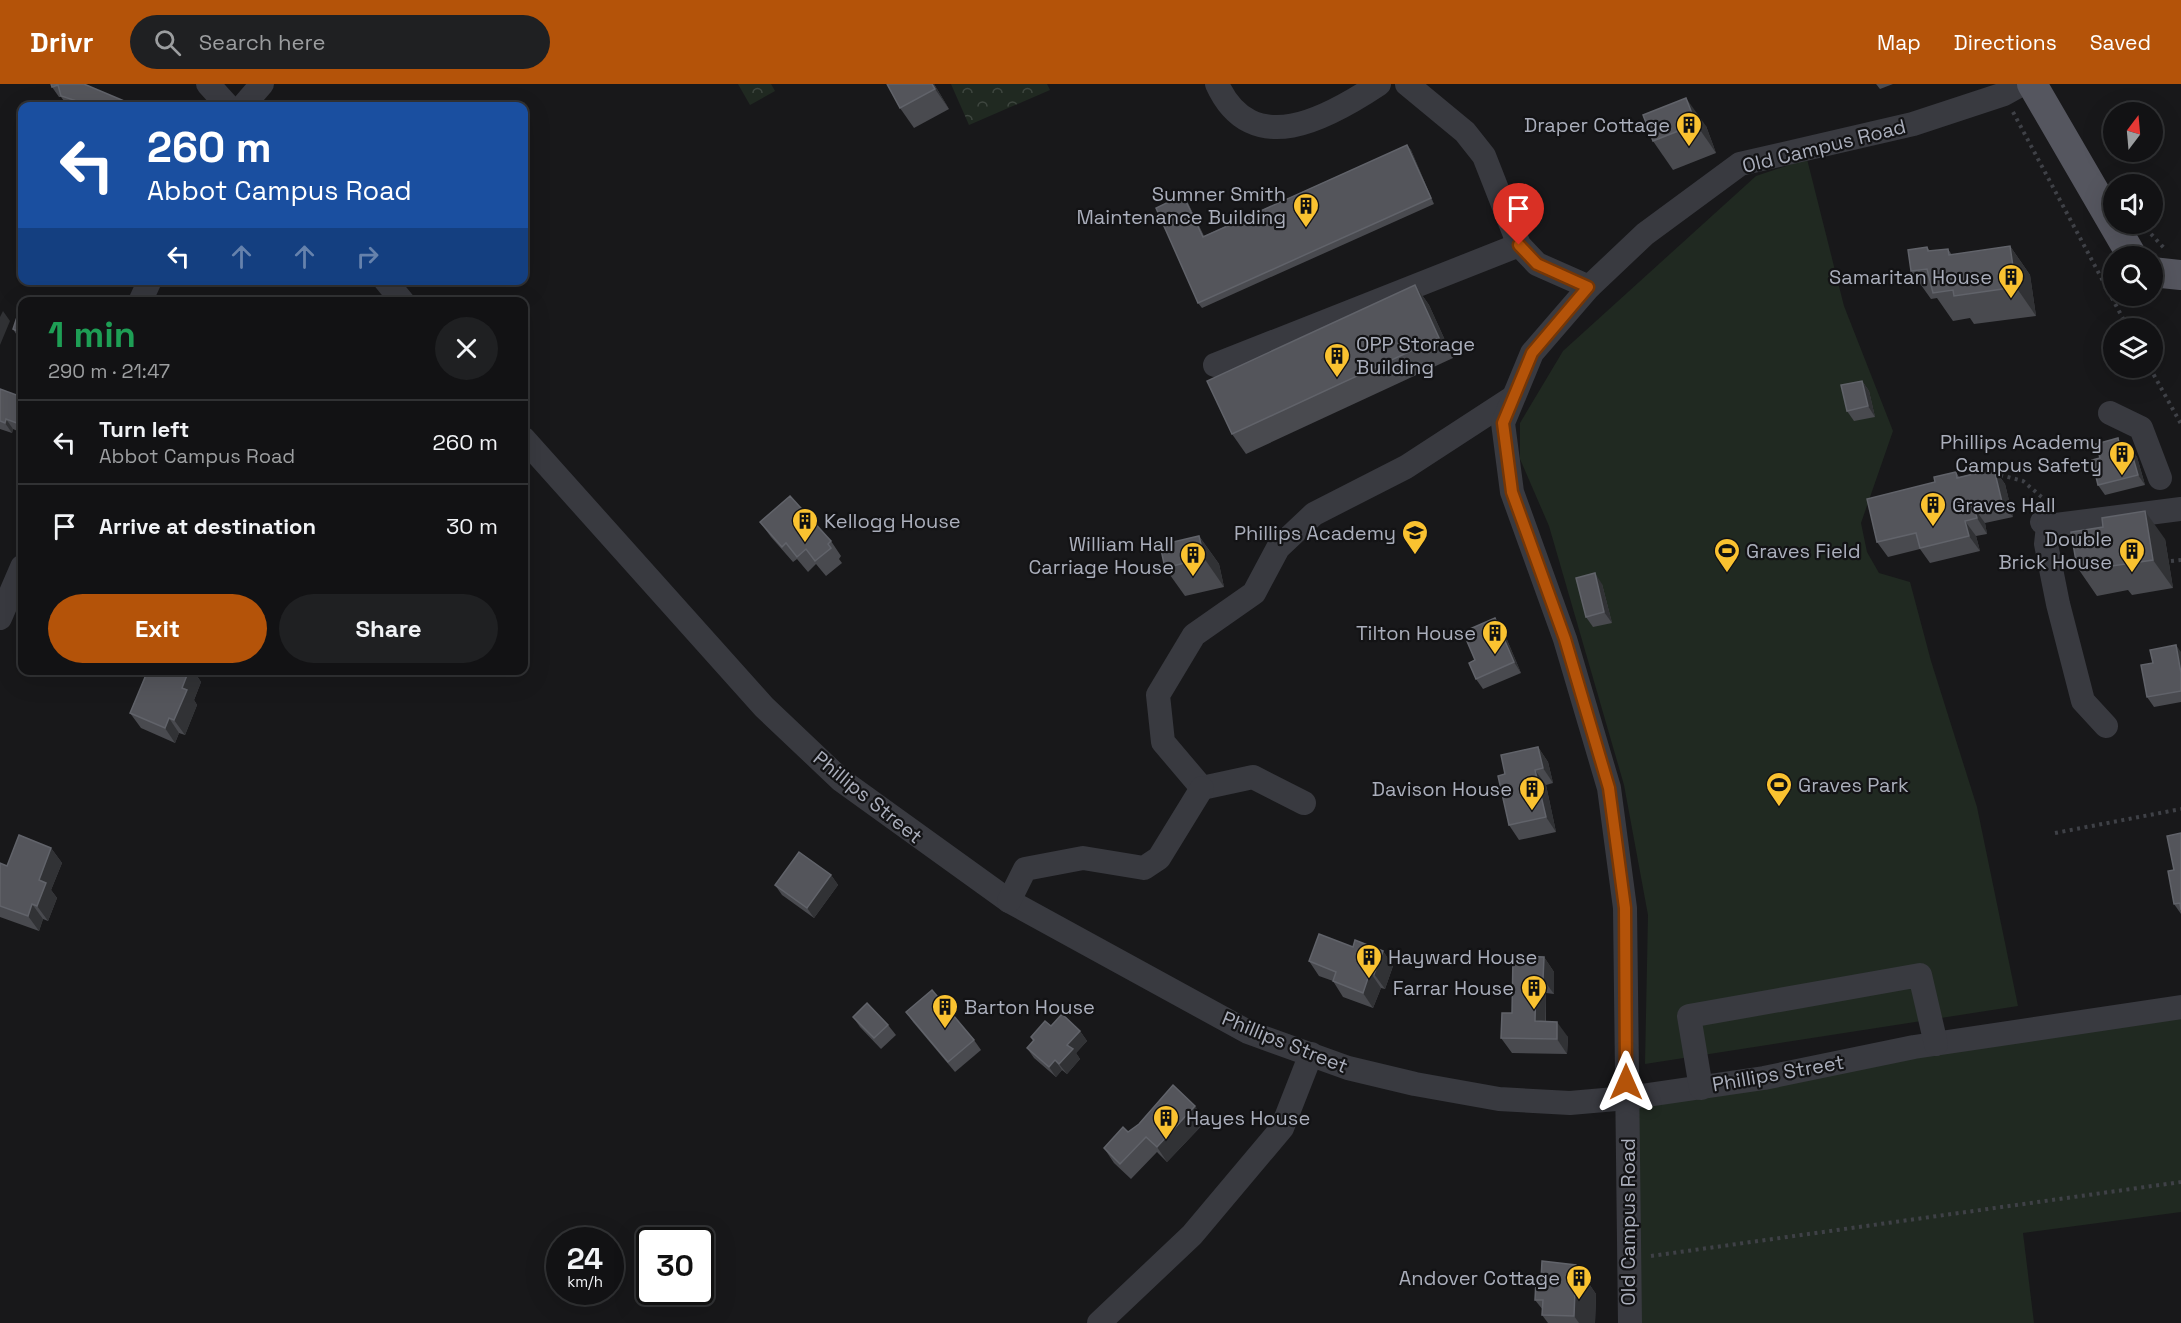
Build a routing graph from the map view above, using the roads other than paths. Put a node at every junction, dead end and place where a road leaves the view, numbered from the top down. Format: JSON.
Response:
{"nodes":[{"id":1,"x":208,"y":84,"type":"edge"},
{"id":2,"x":262,"y":84,"type":"edge"},
{"id":3,"x":1217,"y":84,"type":"edge"},
{"id":4,"x":1379,"y":84,"type":"edge"},
{"id":5,"x":1407,"y":84,"type":"edge"},
{"id":6,"x":2022,"y":84,"type":"edge"},
{"id":7,"x":2032,"y":84,"type":"edge"},
{"id":8,"x":224,"y":102,"type":"edge"},
{"id":9,"x":246,"y":102,"type":"edge"},
{"id":10,"x":1519,"y":245,"type":"junction"},
{"id":11,"x":2126,"y":246,"type":"edge"},
{"id":12,"x":389,"y":285,"type":"edge"},
{"id":13,"x":1588,"y":287,"type":"junction"},
{"id":14,"x":398,"y":297,"type":"edge"},
{"id":15,"x":1215,"y":365,"type":"dead end"},
{"id":16,"x":1512,"y":398,"type":"junction"},
{"id":17,"x":2110,"y":413,"type":"dead end"},
{"id":18,"x":528,"y":443,"type":"edge"},
{"id":19,"x":2160,"y":478,"type":"dead end"},
{"id":20,"x":2181,"y":509,"type":"edge"},
{"id":21,"x":18,"y":576,"type":"edge"},
{"id":22,"x":0,"y":618,"type":"edge"},
{"id":23,"x":2106,"y":726,"type":"dead end"},
{"id":24,"x":1202,"y":788,"type":"junction"},
{"id":25,"x":1304,"y":803,"type":"dead end"},
{"id":26,"x":1009,"y":901,"type":"junction"},
{"id":27,"x":2181,"y":1007,"type":"edge"},
{"id":28,"x":1936,"y":1044,"type":"junction"},
{"id":29,"x":1311,"y":1054,"type":"junction"},
{"id":30,"x":1701,"y":1088,"type":"junction"},
{"id":31,"x":1627,"y":1098,"type":"junction"},
{"id":32,"x":1100,"y":1323,"type":"edge"},
{"id":33,"x":1630,"y":1323,"type":"edge"}],
"edges":[{"from":1,"to":8,"type":"street"},
{"from":2,"to":9,"type":"street"},
{"from":3,"to":4,"type":"street"},
{"from":5,"to":10,"type":"street"},
{"from":6,"to":13,"type":"street","name":"Old Campus Road"},
{"from":7,"to":11,"type":"main road"},
{"from":10,"to":13,"type":"street"},
{"from":10,"to":15,"type":"street"},
{"from":12,"to":14,"type":"street"},
{"from":13,"to":16,"type":"street","name":"Old Campus Road"},
{"from":16,"to":24,"type":"street"},
{"from":16,"to":31,"type":"street","name":"Old Campus Road"},
{"from":17,"to":19,"type":"street"},
{"from":18,"to":26,"type":"street","name":"Phillips Street"},
{"from":20,"to":23,"type":"street"},
{"from":21,"to":22,"type":"street"},
{"from":24,"to":25,"type":"street"},
{"from":24,"to":26,"type":"street"},
{"from":26,"to":29,"type":"street","name":"Phillips Street"},
{"from":27,"to":28,"type":"street","name":"Phillips Street"},
{"from":28,"to":30,"type":"street","name":"Phillips Street"},
{"from":28,"to":30,"type":"street"},
{"from":29,"to":31,"type":"street","name":"Phillips Street"},
{"from":29,"to":32,"type":"street"},
{"from":30,"to":31,"type":"street","name":"Phillips Street"},
{"from":31,"to":33,"type":"street","name":"Old Campus Road"}]}
